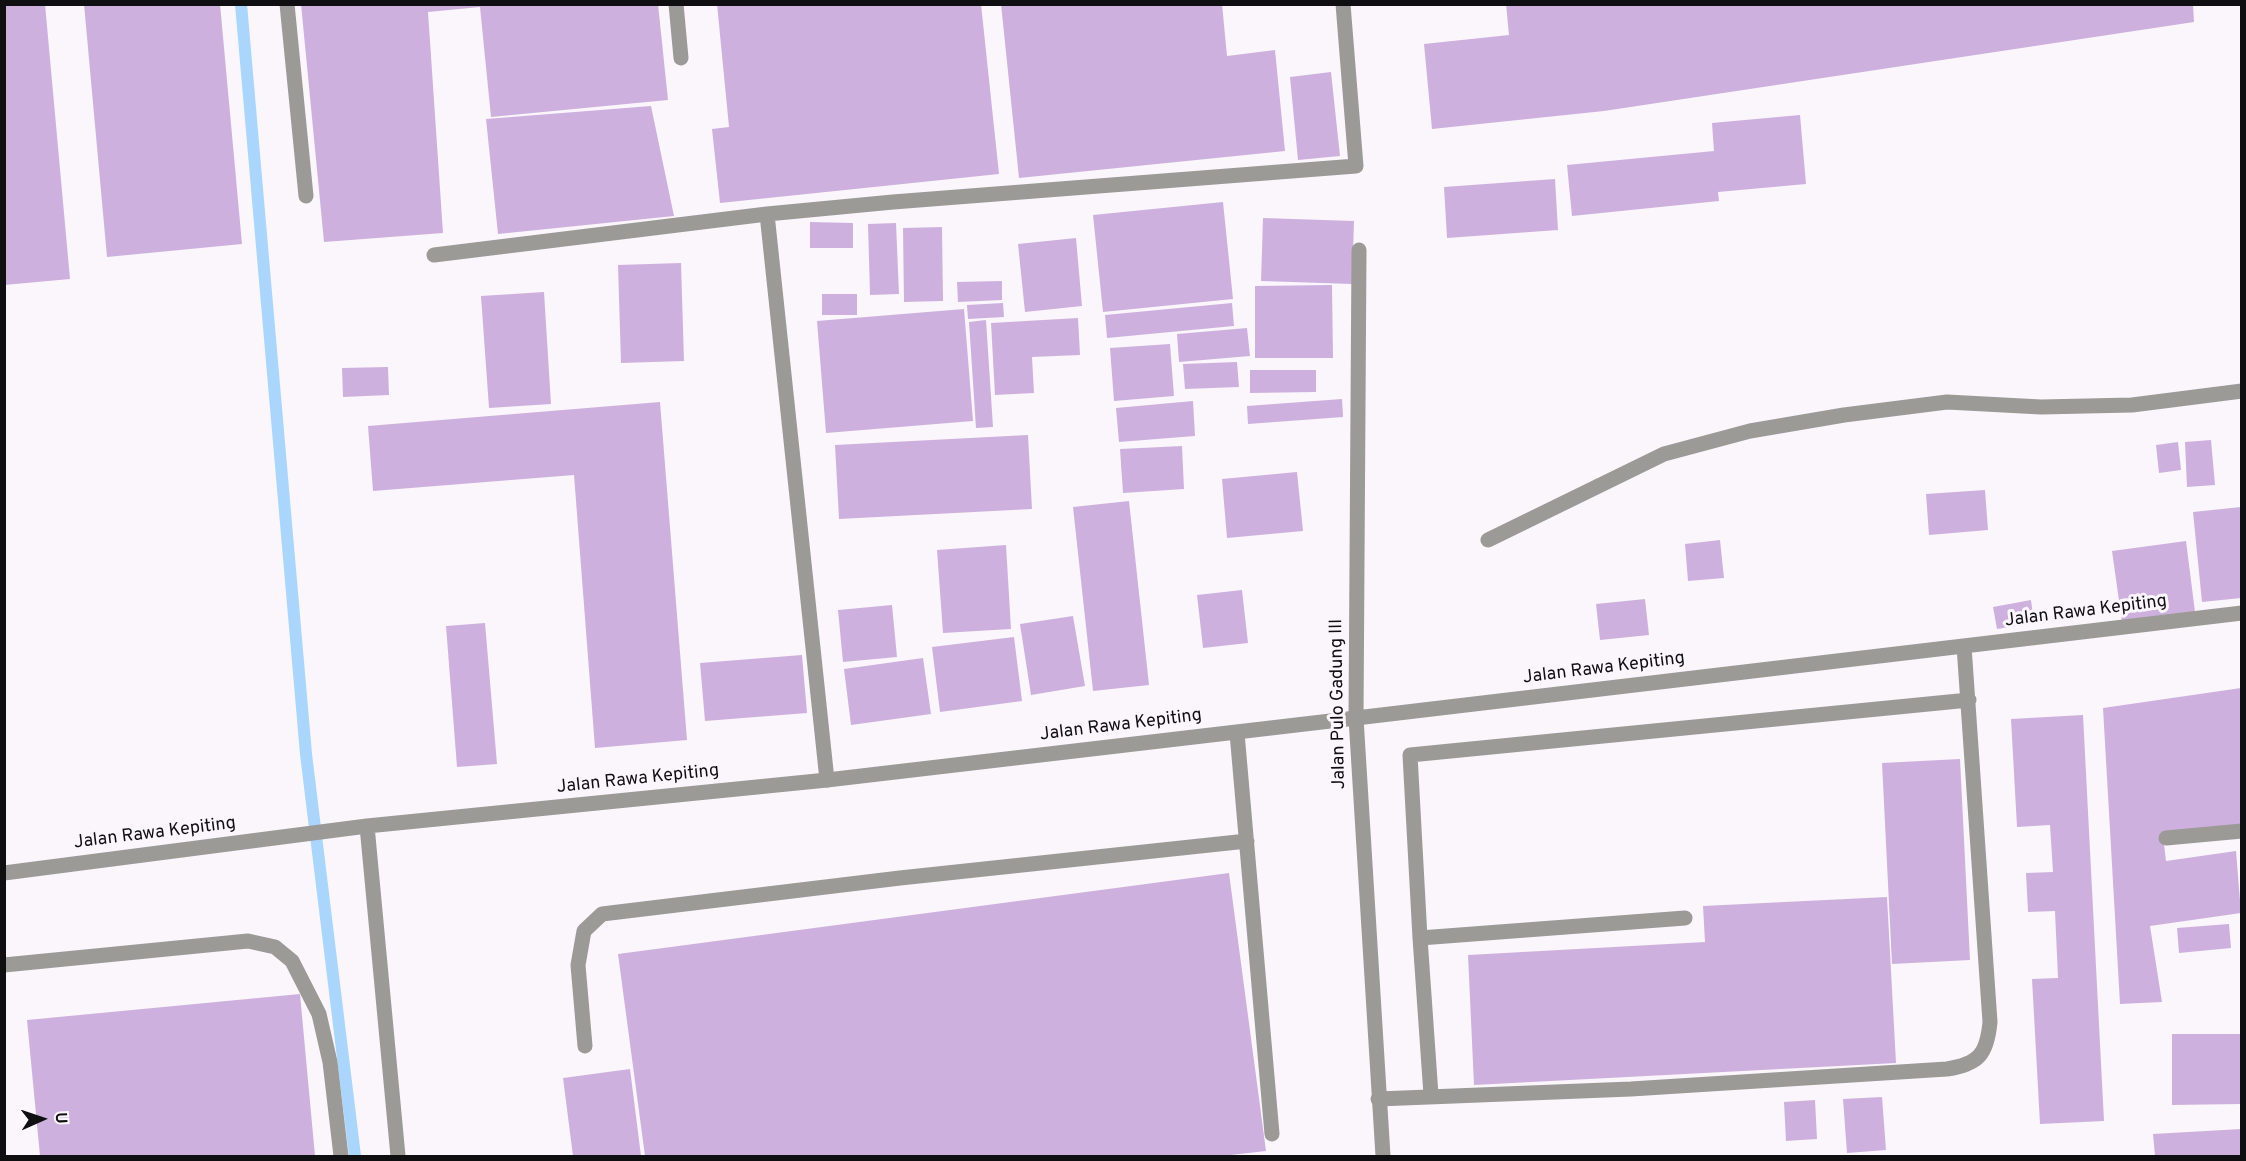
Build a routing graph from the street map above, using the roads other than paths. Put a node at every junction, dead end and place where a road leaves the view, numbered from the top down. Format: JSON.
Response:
{"nodes":[{"id":1,"x":287,"y":4,"type":"edge"},
{"id":2,"x":676,"y":4,"type":"edge"},
{"id":3,"x":1343,"y":4,"type":"edge"},
{"id":4,"x":681,"y":58,"type":"dead end"},
{"id":5,"x":306,"y":196,"type":"dead end"},
{"id":6,"x":767,"y":214,"type":"junction"},
{"id":7,"x":1359,"y":250,"type":"dead end"},
{"id":8,"x":434,"y":255,"type":"dead end"},
{"id":9,"x":2241,"y":390,"type":"edge"},
{"id":10,"x":1488,"y":540,"type":"dead end"},
{"id":11,"x":2241,"y":613,"type":"edge"},
{"id":12,"x":1964,"y":646,"type":"junction"},
{"id":13,"x":1969,"y":700,"type":"junction"},
{"id":14,"x":1356,"y":718,"type":"junction"},
{"id":15,"x":1238,"y":733,"type":"junction"},
{"id":16,"x":827,"y":780,"type":"junction"},
{"id":17,"x":367,"y":826,"type":"junction"},
{"id":18,"x":2241,"y":831,"type":"edge"},
{"id":19,"x":2166,"y":838,"type":"dead end"},
{"id":20,"x":1247,"y":841,"type":"junction"},
{"id":21,"x":4,"y":873,"type":"edge"},
{"id":22,"x":1685,"y":918,"type":"dead end"},
{"id":23,"x":1420,"y":938,"type":"junction"},
{"id":24,"x":4,"y":965,"type":"edge"},
{"id":25,"x":585,"y":1046,"type":"dead end"},
{"id":26,"x":1431,"y":1095,"type":"junction"},
{"id":27,"x":1378,"y":1099,"type":"junction"},
{"id":28,"x":1272,"y":1134,"type":"dead end"},
{"id":29,"x":341,"y":1156,"type":"edge"},
{"id":30,"x":398,"y":1156,"type":"edge"},
{"id":31,"x":1383,"y":1156,"type":"edge"}],
"edges":[{"from":1,"to":5,"type":"street"},
{"from":2,"to":4,"type":"street"},
{"from":3,"to":6,"type":"street"},
{"from":6,"to":8,"type":"street"},
{"from":6,"to":16,"type":"street"},
{"from":7,"to":14,"type":"street","name":"Jalan Pulo Gadung III"},
{"from":9,"to":10,"type":"street"},
{"from":11,"to":12,"type":"street","name":"Jalan Rawa Kepiting"},
{"from":12,"to":13,"type":"street"},
{"from":12,"to":14,"type":"street","name":"Jalan Rawa Kepiting"},
{"from":13,"to":23,"type":"street"},
{"from":13,"to":26,"type":"street"},
{"from":14,"to":15,"type":"street","name":"Jalan Rawa Kepiting"},
{"from":14,"to":27,"type":"street","name":"Jalan Pulo Gadung III"},
{"from":15,"to":16,"type":"street","name":"Jalan Rawa Kepiting"},
{"from":15,"to":20,"type":"street"},
{"from":16,"to":17,"type":"street","name":"Jalan Rawa Kepiting"},
{"from":17,"to":21,"type":"street","name":"Jalan Rawa Kepiting"},
{"from":17,"to":30,"type":"street"},
{"from":18,"to":19,"type":"street"},
{"from":20,"to":25,"type":"street"},
{"from":20,"to":28,"type":"street"},
{"from":22,"to":23,"type":"street"},
{"from":23,"to":26,"type":"street"},
{"from":24,"to":29,"type":"street"},
{"from":26,"to":27,"type":"street"},
{"from":27,"to":31,"type":"street","name":"Jalan Pulo Gadung III"}]}
